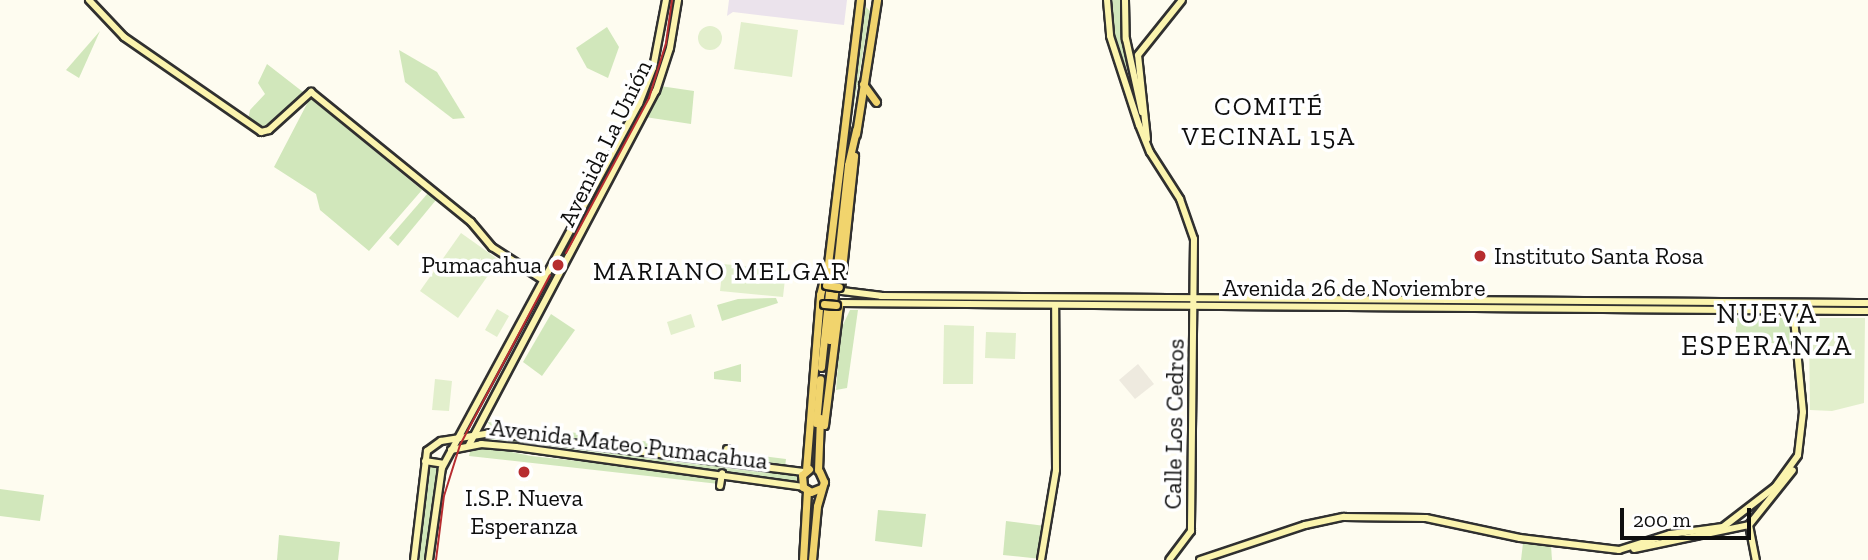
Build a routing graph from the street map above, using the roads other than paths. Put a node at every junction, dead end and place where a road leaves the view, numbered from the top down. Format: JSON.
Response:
{"nodes":[{"id":1,"x":89,"y":0,"type":"edge"},
{"id":2,"x":666,"y":0,"type":"edge"},
{"id":3,"x":678,"y":0,"type":"edge"},
{"id":4,"x":877,"y":0,"type":"edge"},
{"id":5,"x":1107,"y":0,"type":"edge"},
{"id":6,"x":1125,"y":0,"type":"edge"},
{"id":7,"x":1182,"y":0,"type":"edge"},
{"id":8,"x":859,"y":3,"type":"edge"},
{"id":9,"x":875,"y":9,"type":"junction"},
{"id":10,"x":863,"y":84,"type":"junction"},
{"id":11,"x":876,"y":103,"type":"dead end"},
{"id":12,"x":845,"y":124,"type":"junction"},
{"id":13,"x":856,"y":129,"type":"junction"},
{"id":14,"x":1145,"y":135,"type":"junction"},
{"id":15,"x":1147,"y":144,"type":"junction"},
{"id":16,"x":543,"y":280,"type":"junction"},
{"id":17,"x":824,"y":287,"type":"junction"},
{"id":18,"x":840,"y":289,"type":"junction"},
{"id":19,"x":823,"y":302,"type":"junction"},
{"id":20,"x":1195,"y":302,"type":"junction"},
{"id":21,"x":1868,"y":303,"type":"edge"},
{"id":22,"x":838,"y":304,"type":"junction"},
{"id":23,"x":1055,"y":306,"type":"junction"},
{"id":24,"x":1793,"y":307,"type":"junction"},
{"id":25,"x":1868,"y":311,"type":"edge"},
{"id":26,"x":482,"y":418,"type":"junction"},
{"id":27,"x":491,"y":433,"type":"junction"},
{"id":28,"x":473,"y":435,"type":"junction"},
{"id":29,"x":456,"y":438,"type":"junction"},
{"id":30,"x":441,"y":441,"type":"junction"},
{"id":31,"x":569,"y":442,"type":"junction"},
{"id":32,"x":469,"y":445,"type":"junction"},
{"id":33,"x":727,"y":449,"type":"dead end"},
{"id":34,"x":449,"y":454,"type":"junction"},
{"id":35,"x":568,"y":454,"type":"junction"},
{"id":36,"x":1798,"y":455,"type":"junction"},
{"id":37,"x":425,"y":461,"type":"junction"},
{"id":38,"x":726,"y":461,"type":"junction"},
{"id":39,"x":443,"y":464,"type":"junction"},
{"id":40,"x":818,"y":470,"type":"junction"},
{"id":41,"x":806,"y":471,"type":"junction"},
{"id":42,"x":722,"y":473,"type":"junction"},
{"id":43,"x":720,"y":486,"type":"dead end"},
{"id":44,"x":821,"y":488,"type":"junction"},
{"id":45,"x":805,"y":489,"type":"junction"},
{"id":46,"x":1749,"y":525,"type":"junction"},
{"id":47,"x":1633,"y":548,"type":"junction"},
{"id":48,"x":414,"y":560,"type":"edge"},
{"id":49,"x":429,"y":560,"type":"edge"},
{"id":50,"x":803,"y":560,"type":"edge"},
{"id":51,"x":812,"y":560,"type":"edge"},
{"id":52,"x":1041,"y":560,"type":"edge"},
{"id":53,"x":1169,"y":560,"type":"edge"},
{"id":54,"x":1200,"y":560,"type":"edge"},
{"id":55,"x":1756,"y":560,"type":"edge"}],
"edges":[{"from":1,"to":16,"type":"street"},
{"from":2,"to":16,"type":"street","name":"Avenida La Unión"},
{"from":3,"to":26,"type":"street","name":"Avenida La Unión"},
{"from":4,"to":9,"type":"main road"},
{"from":5,"to":14,"type":"street"},
{"from":6,"to":14,"type":"street"},
{"from":7,"to":15,"type":"street"},
{"from":8,"to":9,"type":"main road"},
{"from":8,"to":12,"type":"main road"},
{"from":9,"to":10,"type":"main road"},
{"from":10,"to":11,"type":"main road"},
{"from":10,"to":13,"type":"main road"},
{"from":12,"to":17,"type":"main road"},
{"from":12,"to":41,"type":"main road"},
{"from":13,"to":18,"type":"main road"},
{"from":13,"to":40,"type":"main road"},
{"from":14,"to":15,"type":"street"},
{"from":15,"to":20,"type":"street","name":"Calle Los Cedros"},
{"from":16,"to":29,"type":"street","name":"Avenida La Unión"},
{"from":17,"to":18,"type":"main road","bridge":true},
{"from":17,"to":19,"type":"main road"},
{"from":18,"to":20,"type":"street","name":"Avenida 26 de Noviembre"},
{"from":18,"to":22,"type":"main road"},
{"from":19,"to":22,"type":"main road","bridge":true},
{"from":19,"to":41,"type":"main road"},
{"from":20,"to":23,"type":"street","name":"Avenida 26 de Noviembre"},
{"from":20,"to":24,"type":"street","name":"Avenida 26 de Noviembre"},
{"from":20,"to":53,"type":"street","name":"Calle Los Cedros"},
{"from":21,"to":24,"type":"street","name":"Avenida 26 de Noviembre"},
{"from":22,"to":23,"type":"street","name":"Avenida 26 de Noviembre"},
{"from":22,"to":40,"type":"main road"},
{"from":23,"to":52,"type":"street"},
{"from":24,"to":25,"type":"street","name":"Avenida 26 de Noviembre"},
{"from":24,"to":36,"type":"street"},
{"from":26,"to":27,"type":"street"},
{"from":26,"to":28,"type":"street","name":"Avenida La Unión"},
{"from":27,"to":28,"type":"street","name":"Avenida Mateo Pumacahua"},
{"from":27,"to":31,"type":"street","name":"Avenida Mateo Pumacahua"},
{"from":28,"to":29,"type":"street","name":"Avenida Mateo Pumacahua"},
{"from":28,"to":32,"type":"street","name":"Avenida La Unión"},
{"from":29,"to":30,"type":"street","name":"Avenida Mateo Pumacahua"},
{"from":29,"to":34,"type":"street","name":"Avenida La Unión"},
{"from":30,"to":34,"type":"street"},
{"from":30,"to":37,"type":"street"},
{"from":31,"to":35,"type":"street"},
{"from":31,"to":38,"type":"street","name":"Avenida Mateo Pumacahua"},
{"from":32,"to":34,"type":"street","name":"Avenida Mateo Pumacahua"},
{"from":32,"to":35,"type":"street","name":"Avenida Mateo Pumacahua"},
{"from":33,"to":38,"type":"street"},
{"from":34,"to":39,"type":"street","name":"Avenida La Unión"},
{"from":35,"to":42,"type":"street","name":"Avenida Mateo Pumacahua"},
{"from":36,"to":46,"type":"street"},
{"from":36,"to":47,"type":"street"},
{"from":37,"to":39,"type":"street"},
{"from":37,"to":48,"type":"street"},
{"from":38,"to":41,"type":"street","name":"Avenida Mateo Pumacahua"},
{"from":39,"to":49,"type":"street"},
{"from":40,"to":41,"type":"main road"},
{"from":40,"to":44,"type":"main road"},
{"from":41,"to":45,"type":"main road"},
{"from":42,"to":43,"type":"street"},
{"from":42,"to":45,"type":"street","name":"Avenida Mateo Pumacahua"},
{"from":44,"to":45,"type":"main road"},
{"from":44,"to":51,"type":"main road"},
{"from":45,"to":50,"type":"main road"},
{"from":46,"to":47,"type":"street"},
{"from":46,"to":55,"type":"street"},
{"from":47,"to":54,"type":"street"}]}
